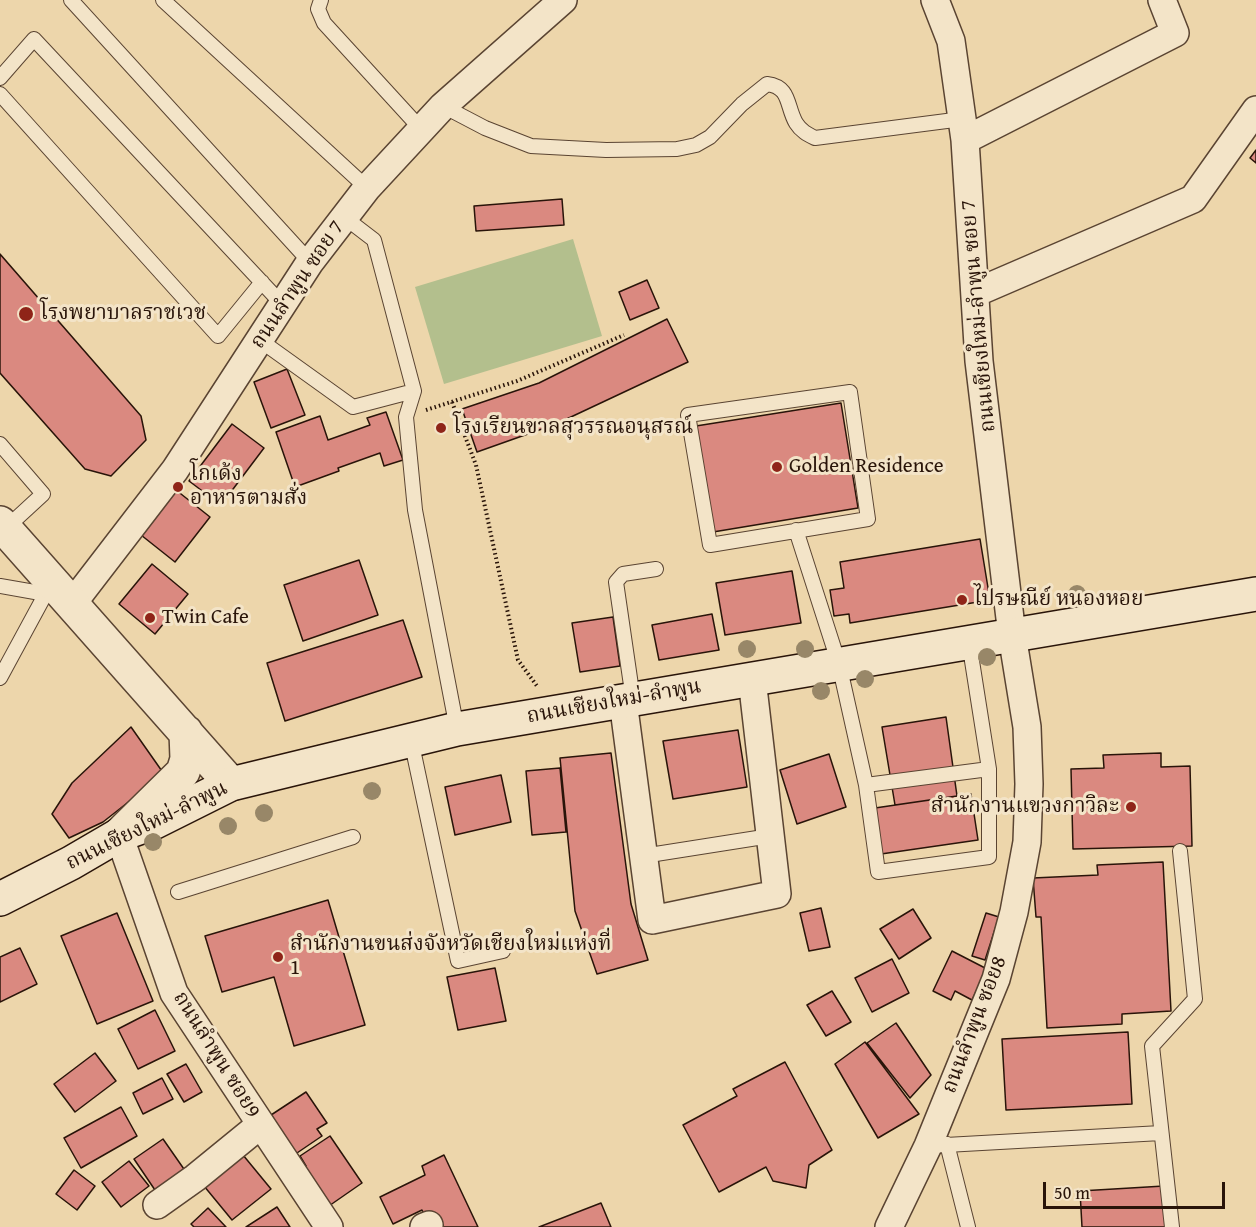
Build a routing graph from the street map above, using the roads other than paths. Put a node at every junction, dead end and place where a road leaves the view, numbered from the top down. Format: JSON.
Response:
{"nodes":[{"id":1,"x":71,"y":0,"type":"edge"},
{"id":2,"x":163,"y":0,"type":"edge"},
{"id":3,"x":321,"y":0,"type":"edge"},
{"id":4,"x":563,"y":0,"type":"edge"},
{"id":5,"x":935,"y":0,"type":"edge"},
{"id":6,"x":1162,"y":0,"type":"edge"},
{"id":7,"x":0,"y":78,"type":"edge"},
{"id":8,"x":0,"y":94,"type":"edge"},
{"id":9,"x":443,"y":105,"type":"junction"},
{"id":10,"x":1256,"y":110,"type":"edge"},
{"id":11,"x":421,"y":129,"type":"junction"},
{"id":12,"x":963,"y":130,"type":"junction"},
{"id":13,"x":367,"y":188,"type":"junction"},
{"id":14,"x":344,"y":217,"type":"junction"},
{"id":15,"x":310,"y":262,"type":"junction"},
{"id":16,"x":262,"y":282,"type":"junction"},
{"id":17,"x":975,"y":293,"type":"junction"},
{"id":18,"x":283,"y":305,"type":"junction"},
{"id":19,"x":261,"y":341,"type":"junction"},
{"id":20,"x":414,"y":391,"type":"junction"},
{"id":21,"x":0,"y":444,"type":"edge"},
{"id":22,"x":2,"y":526,"type":"edge"},
{"id":23,"x":796,"y":530,"type":"junction"},
{"id":24,"x":656,"y":569,"type":"dead end"},
{"id":25,"x":0,"y":586,"type":"edge"},
{"id":26,"x":57,"y":593,"type":"junction"},
{"id":27,"x":1256,"y":594,"type":"edge"},
{"id":28,"x":1012,"y":635,"type":"junction"},
{"id":29,"x":969,"y":642,"type":"junction"},
{"id":30,"x":839,"y":664,"type":"junction"},
{"id":31,"x":0,"y":678,"type":"edge"},
{"id":32,"x":752,"y":679,"type":"junction"},
{"id":33,"x":628,"y":700,"type":"junction"},
{"id":34,"x":181,"y":727,"type":"junction"},
{"id":35,"x":457,"y":729,"type":"junction"},
{"id":36,"x":411,"y":740,"type":"junction"},
{"id":37,"x":988,"y":768,"type":"junction"},
{"id":38,"x":284,"y":770,"type":"junction"},
{"id":39,"x":231,"y":784,"type":"junction"},
{"id":40,"x":866,"y":785,"type":"junction"},
{"id":41,"x":118,"y":835,"type":"junction"},
{"id":42,"x":770,"y":836,"type":"junction"},
{"id":43,"x":353,"y":837,"type":"dead end"},
{"id":44,"x":1180,"y":851,"type":"dead end"},
{"id":45,"x":643,"y":856,"type":"junction"},
{"id":46,"x":178,"y":892,"type":"dead end"},
{"id":47,"x":0,"y":899,"type":"edge"},
{"id":48,"x":503,"y":951,"type":"dead end"},
{"id":49,"x":260,"y":1125,"type":"junction"},
{"id":50,"x":1161,"y":1133,"type":"junction"},
{"id":51,"x":937,"y":1145,"type":"junction"},
{"id":52,"x":157,"y":1205,"type":"dead end"},
{"id":53,"x":329,"y":1227,"type":"edge"},
{"id":54,"x":889,"y":1227,"type":"edge"},
{"id":55,"x":968,"y":1227,"type":"edge"},
{"id":56,"x":1172,"y":1227,"type":"edge"}],
"edges":[{"from":1,"to":15,"type":"lane"},
{"from":2,"to":13,"type":"lane"},
{"from":3,"to":11,"type":"lane"},
{"from":4,"to":9,"type":"street","name":"ถนนลำพูน ซอย 7"},
{"from":5,"to":12,"type":"street","name":"ถนนเชียงใหม่-ลำพูน ซอย 7"},
{"from":6,"to":12,"type":"street"},
{"from":7,"to":16,"type":"lane"},
{"from":8,"to":16,"type":"lane"},
{"from":9,"to":11,"type":"street","name":"ถนนลำพูน ซอย 7"},
{"from":9,"to":12,"type":"lane"},
{"from":10,"to":17,"type":"street"},
{"from":11,"to":13,"type":"street","name":"ถนนลำพูน ซอย 7"},
{"from":12,"to":17,"type":"street","name":"ถนนเชียงใหม่-ลำพูน ซอย 7"},
{"from":13,"to":14,"type":"street","name":"ถนนลำพูน ซอย 7"},
{"from":14,"to":15,"type":"street","name":"ถนนลำพูน ซอย 7"},
{"from":14,"to":20,"type":"lane"},
{"from":15,"to":18,"type":"street","name":"ถนนลำพูน ซอย 7"},
{"from":16,"to":18,"type":"lane"},
{"from":17,"to":28,"type":"street","name":"ถนนเชียงใหม่-ลำพูน ซอย 7"},
{"from":18,"to":19,"type":"street","name":"ถนนลำพูน ซอย 7"},
{"from":19,"to":20,"type":"lane"},
{"from":19,"to":26,"type":"street","name":"ถนนลำพูน ซอย 7"},
{"from":20,"to":35,"type":"lane"},
{"from":21,"to":22,"type":"lane"},
{"from":22,"to":26,"type":"main road"},
{"from":23,"to":23,"type":"lane"},
{"from":23,"to":30,"type":"lane"},
{"from":24,"to":33,"type":"lane"},
{"from":25,"to":26,"type":"lane"},
{"from":26,"to":31,"type":"lane"},
{"from":26,"to":34,"type":"main road"},
{"from":27,"to":28,"type":"main road","name":"ถนนเชียงใหม่-ลำพูน"},
{"from":28,"to":29,"type":"main road","name":"ถนนเชียงใหม่-ลำพูน"},
{"from":28,"to":51,"type":"street","name":"ถนนลำพูน ซอย8"},
{"from":29,"to":30,"type":"main road","name":"ถนนเชียงใหม่-ลำพูน"},
{"from":29,"to":37,"type":"lane"},
{"from":30,"to":32,"type":"main road","name":"ถนนเชียงใหม่-ลำพูน"},
{"from":30,"to":40,"type":"lane"},
{"from":32,"to":33,"type":"main road","name":"ถนนเชียงใหม่-ลำพูน"},
{"from":32,"to":42,"type":"street"},
{"from":33,"to":35,"type":"main road","name":"ถนนเชียงใหม่-ลำพูน"},
{"from":33,"to":45,"type":"street"},
{"from":34,"to":38,"type":"main road"},
{"from":34,"to":39,"type":"main road"},
{"from":34,"to":41,"type":"main road"},
{"from":35,"to":36,"type":"main road","name":"ถนนเชียงใหม่-ลำพูน"},
{"from":36,"to":38,"type":"main road","name":"ถนนเชียงใหม่-ลำพูน"},
{"from":36,"to":48,"type":"lane"},
{"from":37,"to":40,"type":"lane"},
{"from":37,"to":40,"type":"lane"},
{"from":38,"to":39,"type":"main road","name":"ถนนเชียงใหม่-ลำพูน"},
{"from":39,"to":41,"type":"main road","name":"ถนนเชียงใหม่-ลำพูน"},
{"from":41,"to":47,"type":"main road","name":"ถนนเชียงใหม่-ลำพูน"},
{"from":41,"to":49,"type":"street","name":"ถนนลำพูน ซอย9"},
{"from":42,"to":45,"type":"lane"},
{"from":42,"to":45,"type":"street"},
{"from":43,"to":46,"type":"lane"},
{"from":44,"to":50,"type":"lane"},
{"from":49,"to":52,"type":"street"},
{"from":49,"to":53,"type":"street","name":"ถนนลำพูน ซอย9"},
{"from":50,"to":51,"type":"lane"},
{"from":50,"to":56,"type":"lane"},
{"from":51,"to":54,"type":"street","name":"ถนนลำพูน ซอย8"},
{"from":51,"to":55,"type":"lane"}]}
